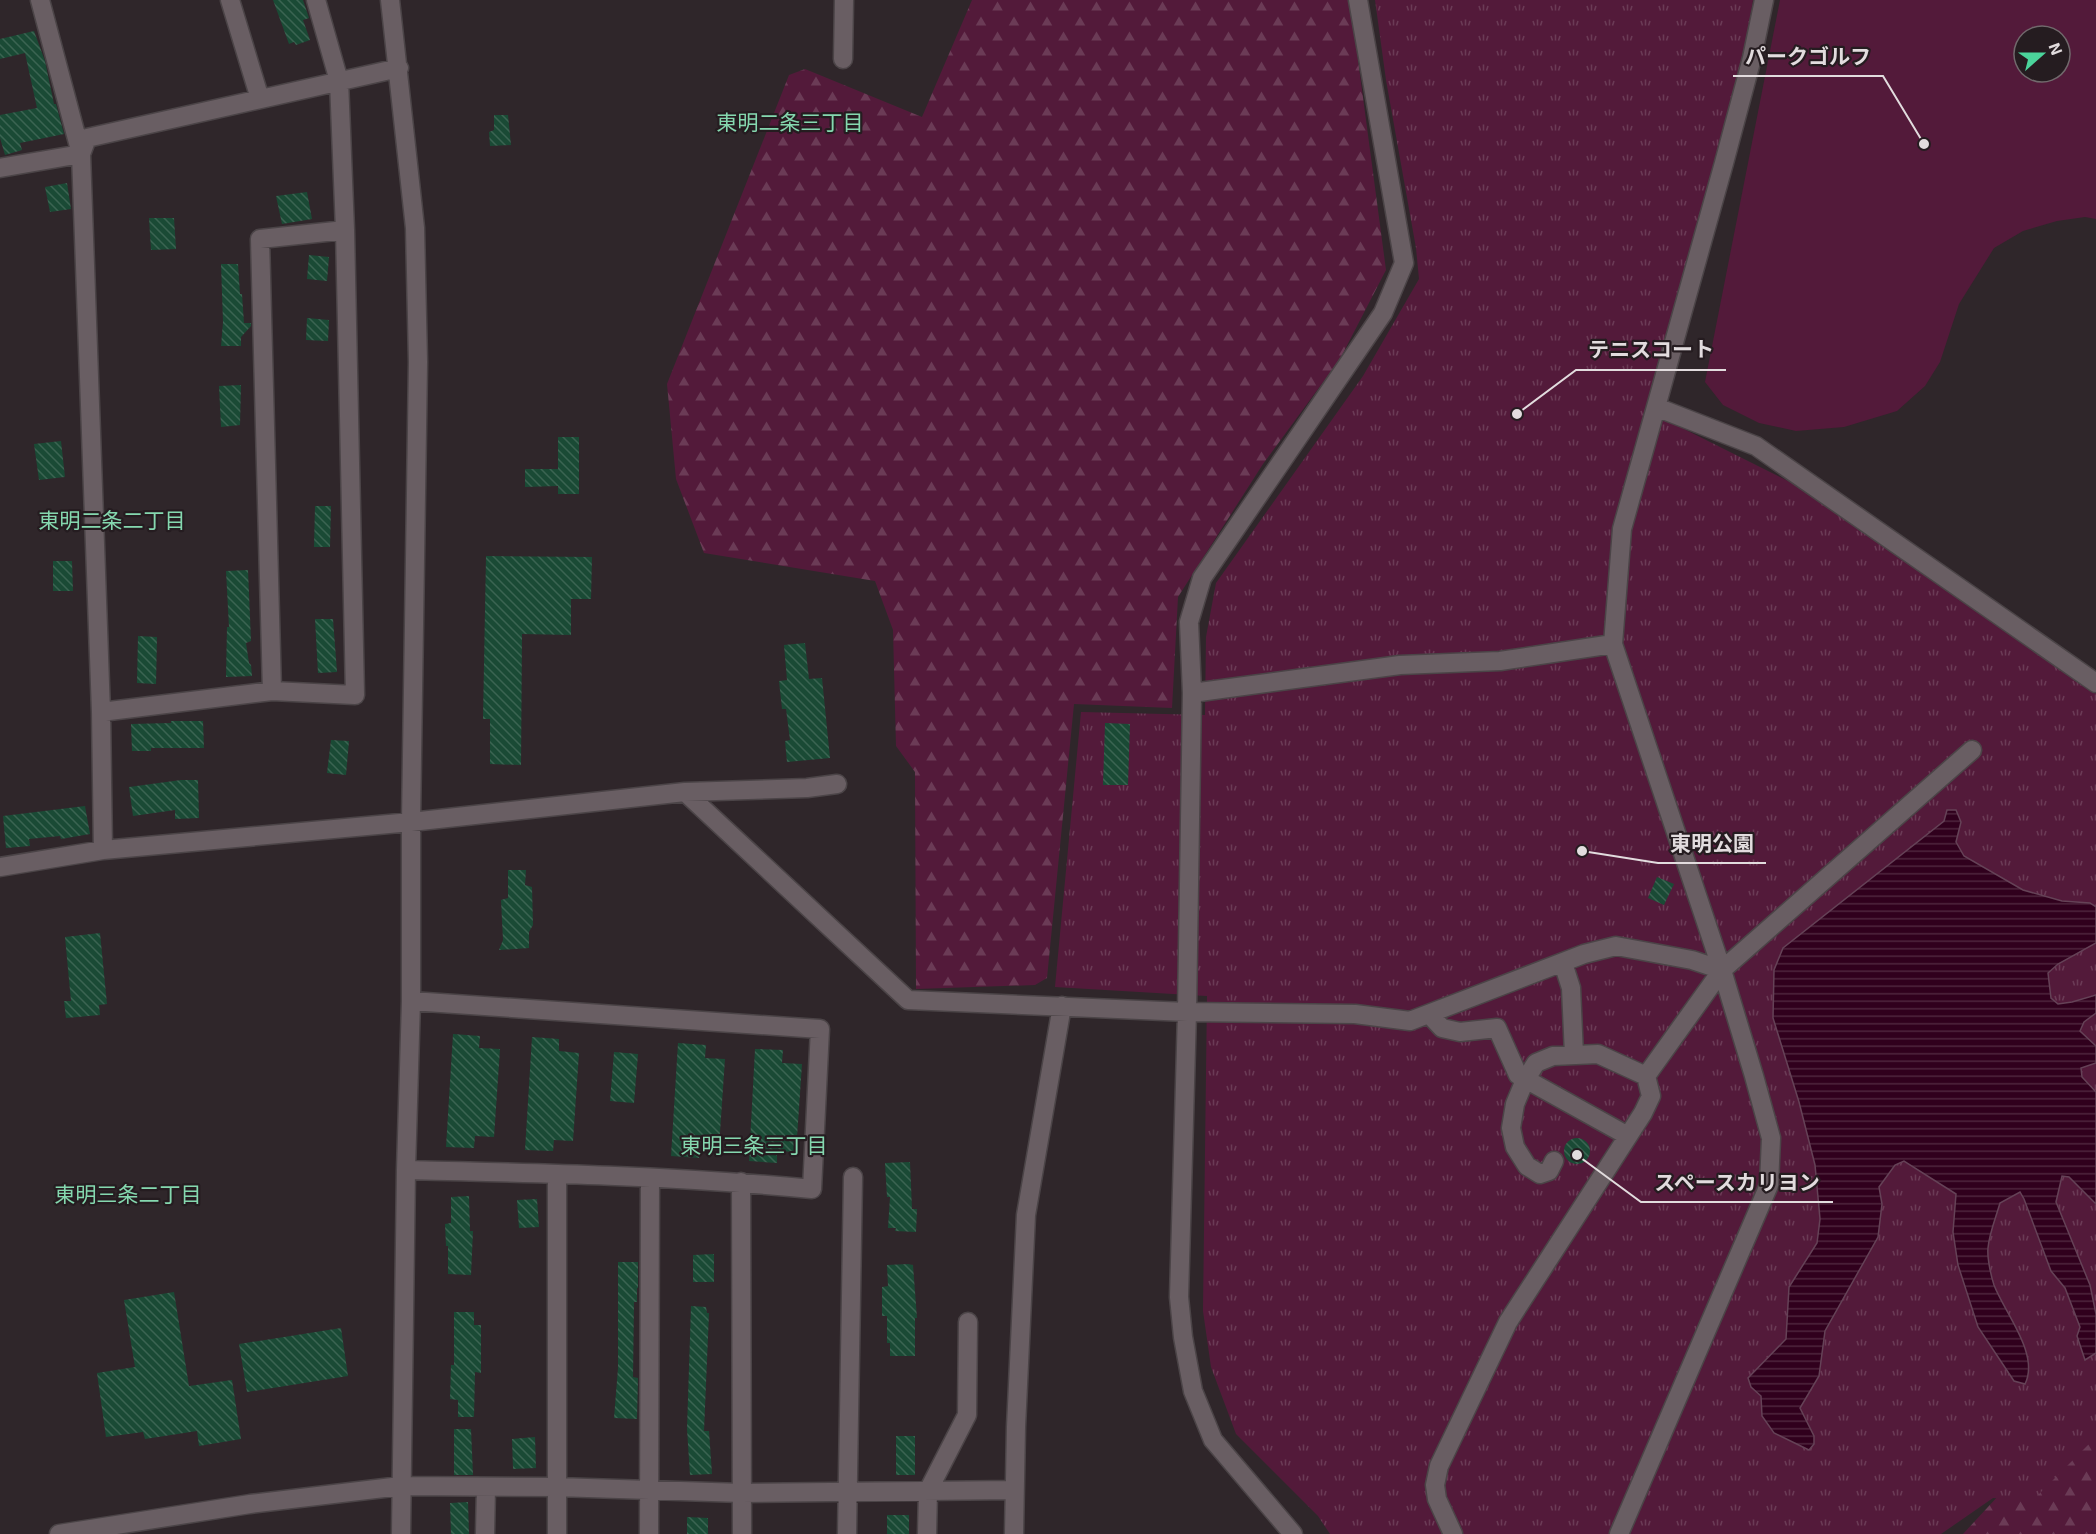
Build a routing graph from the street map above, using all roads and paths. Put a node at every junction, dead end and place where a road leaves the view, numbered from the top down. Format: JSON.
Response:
{"nodes":[{"id":1,"x":40,"y":0,"type":"edge"},
{"id":2,"x":230,"y":0,"type":"edge"},
{"id":3,"x":316,"y":0,"type":"edge"},
{"id":4,"x":390,"y":0,"type":"edge"},
{"id":5,"x":844,"y":0,"type":"edge"},
{"id":6,"x":1358,"y":0,"type":"edge"},
{"id":7,"x":1764,"y":0,"type":"edge"},
{"id":8,"x":843,"y":59,"type":"dead end"},
{"id":9,"x":399,"y":68,"type":"junction"},
{"id":10,"x":339,"y":81,"type":"junction"},
{"id":11,"x":260,"y":99,"type":"junction"},
{"id":12,"x":81,"y":154,"type":"junction"},
{"id":13,"x":0,"y":168,"type":"edge"},
{"id":14,"x":345,"y":230,"type":"junction"},
{"id":15,"x":1656,"y":407,"type":"junction"},
{"id":16,"x":1613,"y":644,"type":"junction"},
{"id":17,"x":2096,"y":683,"type":"edge"},
{"id":18,"x":272,"y":691,"type":"junction"},
{"id":19,"x":1192,"y":693,"type":"junction"},
{"id":20,"x":100,"y":712,"type":"junction"},
{"id":21,"x":1972,"y":750,"type":"dead end"},
{"id":22,"x":837,"y":784,"type":"dead end"},
{"id":23,"x":685,"y":792,"type":"junction"},
{"id":24,"x":411,"y":822,"type":"junction"},
{"id":25,"x":103,"y":850,"type":"junction"},
{"id":26,"x":0,"y":867,"type":"edge"},
{"id":27,"x":1563,"y":963,"type":"junction"},
{"id":28,"x":1722,"y":970,"type":"junction"},
{"id":29,"x":411,"y":1001,"type":"junction"},
{"id":30,"x":1062,"y":1006,"type":"junction"},
{"id":31,"x":1187,"y":1012,"type":"junction"},
{"id":32,"x":1429,"y":1014,"type":"junction"},
{"id":33,"x":1574,"y":1054,"type":"junction"},
{"id":34,"x":1647,"y":1076,"type":"junction"},
{"id":35,"x":1525,"y":1080,"type":"junction"},
{"id":36,"x":1628,"y":1136,"type":"junction"},
{"id":37,"x":1554,"y":1161,"type":"dead end"},
{"id":38,"x":406,"y":1170,"type":"junction"},
{"id":39,"x":557,"y":1174,"type":"junction"},
{"id":40,"x":853,"y":1177,"type":"dead end"},
{"id":41,"x":650,"y":1178,"type":"junction"},
{"id":42,"x":741,"y":1182,"type":"junction"},
{"id":43,"x":968,"y":1322,"type":"dead end"},
{"id":44,"x":401,"y":1486,"type":"junction"},
{"id":45,"x":486,"y":1486,"type":"junction"},
{"id":46,"x":557,"y":1487,"type":"junction"},
{"id":47,"x":650,"y":1490,"type":"junction"},
{"id":48,"x":1014,"y":1490,"type":"junction"},
{"id":49,"x":928,"y":1491,"type":"junction"},
{"id":50,"x":742,"y":1492,"type":"junction"},
{"id":51,"x":847,"y":1492,"type":"junction"},
{"id":52,"x":58,"y":1534,"type":"edge"},
{"id":53,"x":401,"y":1534,"type":"edge"},
{"id":54,"x":485,"y":1534,"type":"edge"},
{"id":55,"x":557,"y":1534,"type":"edge"},
{"id":56,"x":650,"y":1534,"type":"edge"},
{"id":57,"x":742,"y":1534,"type":"edge"},
{"id":58,"x":847,"y":1534,"type":"edge"},
{"id":59,"x":927,"y":1534,"type":"edge"},
{"id":60,"x":1014,"y":1534,"type":"edge"},
{"id":61,"x":1293,"y":1534,"type":"edge"},
{"id":62,"x":1453,"y":1534,"type":"edge"},
{"id":63,"x":1619,"y":1534,"type":"edge"}],
"edges":[{"from":1,"to":12,"type":"street"},
{"from":2,"to":11,"type":"street"},
{"from":3,"to":10,"type":"street"},
{"from":4,"to":9,"type":"street"},
{"from":5,"to":8,"type":"street"},
{"from":6,"to":19,"type":"street"},
{"from":7,"to":15,"type":"street"},
{"from":9,"to":10,"type":"street"},
{"from":9,"to":24,"type":"street"},
{"from":10,"to":11,"type":"street"},
{"from":10,"to":14,"type":"street"},
{"from":11,"to":12,"type":"street"},
{"from":12,"to":13,"type":"street"},
{"from":12,"to":20,"type":"street"},
{"from":14,"to":18,"type":"street"},
{"from":14,"to":18,"type":"street"},
{"from":15,"to":16,"type":"street"},
{"from":15,"to":17,"type":"street"},
{"from":16,"to":19,"type":"street"},
{"from":16,"to":28,"type":"street"},
{"from":18,"to":20,"type":"street"},
{"from":19,"to":31,"type":"street"},
{"from":20,"to":25,"type":"street"},
{"from":21,"to":28,"type":"street"},
{"from":22,"to":23,"type":"street"},
{"from":23,"to":24,"type":"street"},
{"from":23,"to":30,"type":"street"},
{"from":24,"to":25,"type":"street"},
{"from":24,"to":29,"type":"street"},
{"from":25,"to":26,"type":"street"},
{"from":27,"to":28,"type":"street"},
{"from":27,"to":32,"type":"street"},
{"from":27,"to":33,"type":"street"},
{"from":28,"to":34,"type":"street"},
{"from":28,"to":63,"type":"street"},
{"from":29,"to":38,"type":"street"},
{"from":29,"to":42,"type":"street"},
{"from":30,"to":31,"type":"street"},
{"from":30,"to":48,"type":"street"},
{"from":31,"to":32,"type":"street"},
{"from":31,"to":61,"type":"street"},
{"from":32,"to":35,"type":"street"},
{"from":33,"to":34,"type":"street"},
{"from":33,"to":35,"type":"street"},
{"from":34,"to":36,"type":"street"},
{"from":35,"to":36,"type":"street"},
{"from":35,"to":37,"type":"street"},
{"from":36,"to":62,"type":"street"},
{"from":38,"to":39,"type":"street"},
{"from":38,"to":44,"type":"street"},
{"from":39,"to":41,"type":"street"},
{"from":39,"to":46,"type":"street"},
{"from":40,"to":51,"type":"street"},
{"from":41,"to":42,"type":"street"},
{"from":41,"to":47,"type":"street"},
{"from":42,"to":50,"type":"street"},
{"from":43,"to":49,"type":"street"},
{"from":44,"to":45,"type":"street"},
{"from":44,"to":52,"type":"street"},
{"from":44,"to":53,"type":"street"},
{"from":45,"to":46,"type":"street"},
{"from":45,"to":54,"type":"street"},
{"from":46,"to":47,"type":"street"},
{"from":46,"to":55,"type":"street"},
{"from":47,"to":50,"type":"street"},
{"from":47,"to":56,"type":"street"},
{"from":48,"to":49,"type":"street"},
{"from":48,"to":60,"type":"street"},
{"from":49,"to":51,"type":"street"},
{"from":49,"to":59,"type":"street"},
{"from":50,"to":51,"type":"street"},
{"from":50,"to":57,"type":"street"},
{"from":51,"to":58,"type":"street"}]}
